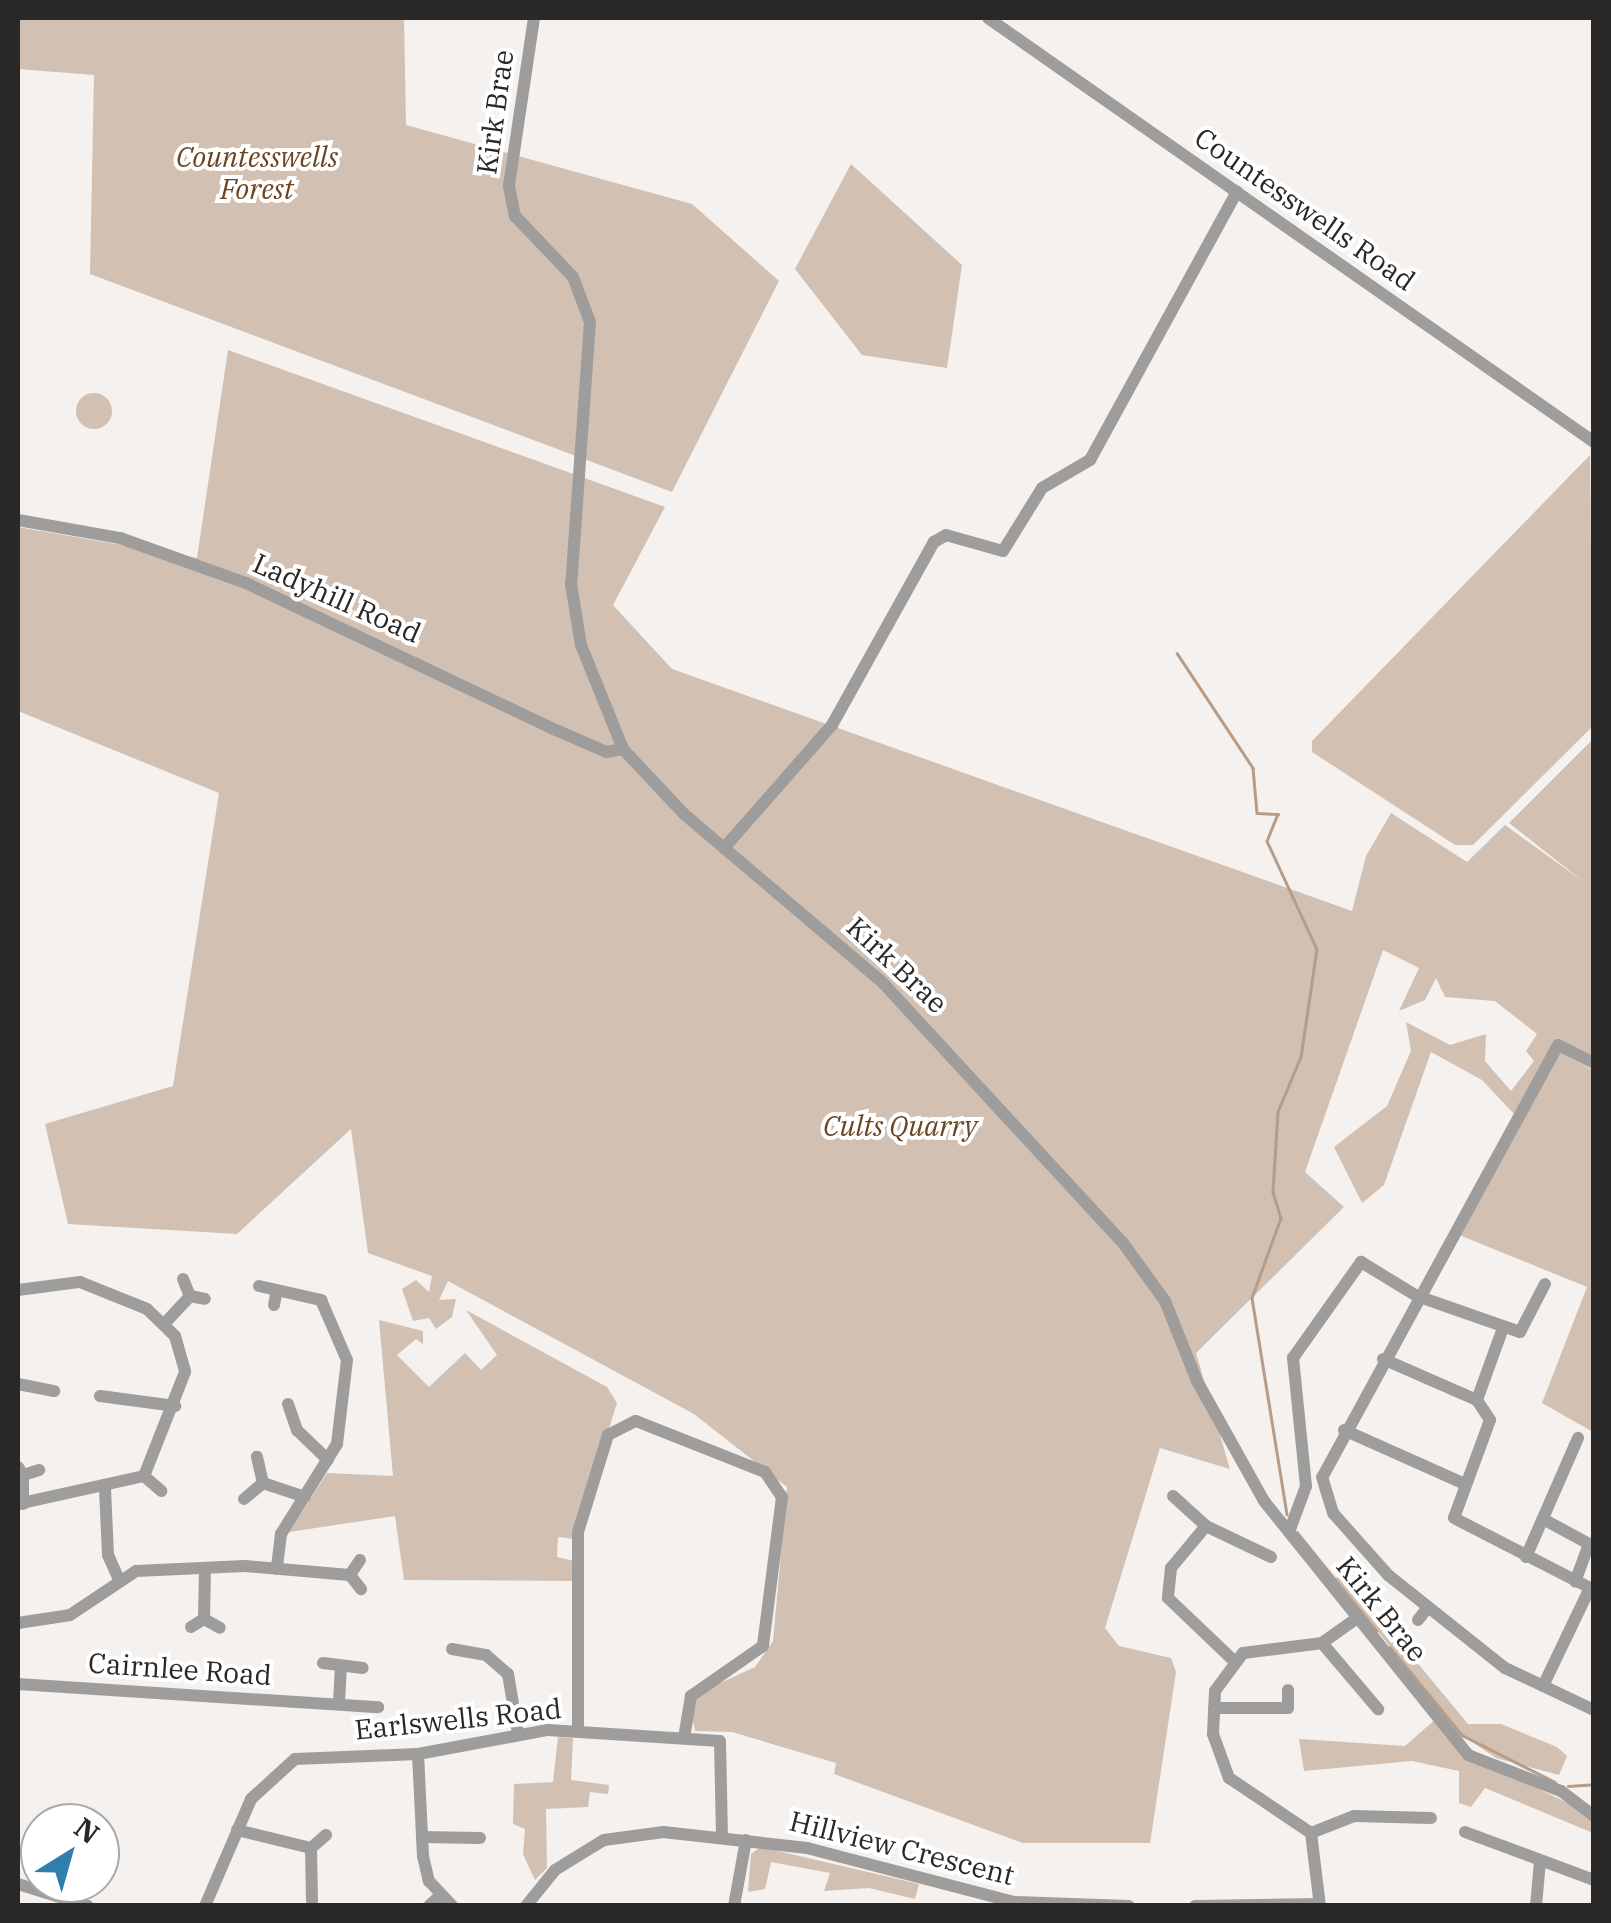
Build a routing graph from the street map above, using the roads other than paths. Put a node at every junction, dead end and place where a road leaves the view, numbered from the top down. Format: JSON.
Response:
{"nodes":[{"id":1,"x":534,"y":18,"type":"edge"},
{"id":2,"x":988,"y":18,"type":"edge"},
{"id":3,"x":1236,"y":192,"type":"junction"},
{"id":4,"x":1594,"y":442,"type":"edge"},
{"id":5,"x":18,"y":520,"type":"edge"},
{"id":6,"x":623,"y":748,"type":"junction"},
{"id":7,"x":724,"y":848,"type":"junction"},
{"id":8,"x":1594,"y":1063,"type":"edge"},
{"id":9,"x":184,"y":1278,"type":"dead end"},
{"id":10,"x":1545,"y":1284,"type":"dead end"},
{"id":11,"x":259,"y":1286,"type":"dead end"},
{"id":12,"x":18,"y":1290,"type":"edge"},
{"id":13,"x":277,"y":1290,"type":"junction"},
{"id":14,"x":190,"y":1296,"type":"junction"},
{"id":15,"x":1417,"y":1296,"type":"junction"},
{"id":16,"x":205,"y":1299,"type":"dead end"},
{"id":17,"x":274,"y":1305,"type":"dead end"},
{"id":18,"x":166,"y":1322,"type":"junction"},
{"id":19,"x":1504,"y":1328,"type":"junction"},
{"id":20,"x":1383,"y":1359,"type":"junction"},
{"id":21,"x":18,"y":1384,"type":"edge"},
{"id":22,"x":54,"y":1391,"type":"dead end"},
{"id":23,"x":100,"y":1396,"type":"dead end"},
{"id":24,"x":1477,"y":1400,"type":"junction"},
{"id":25,"x":288,"y":1404,"type":"dead end"},
{"id":26,"x":175,"y":1406,"type":"junction"},
{"id":27,"x":1344,"y":1430,"type":"junction"},
{"id":28,"x":1578,"y":1438,"type":"dead end"},
{"id":29,"x":258,"y":1457,"type":"dead end"},
{"id":30,"x":328,"y":1460,"type":"junction"},
{"id":31,"x":20,"y":1470,"type":"edge"},
{"id":32,"x":39,"y":1470,"type":"dead end"},
{"id":33,"x":144,"y":1476,"type":"junction"},
{"id":34,"x":263,"y":1483,"type":"junction"},
{"id":35,"x":1465,"y":1484,"type":"junction"},
{"id":36,"x":105,"y":1489,"type":"junction"},
{"id":37,"x":161,"y":1490,"type":"dead end"},
{"id":38,"x":1173,"y":1496,"type":"dead end"},
{"id":39,"x":305,"y":1497,"type":"junction"},
{"id":40,"x":244,"y":1499,"type":"dead end"},
{"id":41,"x":20,"y":1504,"type":"edge"},
{"id":42,"x":1543,"y":1519,"type":"junction"},
{"id":43,"x":1206,"y":1526,"type":"junction"},
{"id":44,"x":1289,"y":1532,"type":"junction"},
{"id":45,"x":1267,"y":1551,"type":"dead end"},
{"id":46,"x":1526,"y":1558,"type":"junction"},
{"id":47,"x":360,"y":1560,"type":"dead end"},
{"id":48,"x":205,"y":1568,"type":"junction"},
{"id":49,"x":277,"y":1569,"type":"junction"},
{"id":50,"x":350,"y":1575,"type":"junction"},
{"id":51,"x":119,"y":1580,"type":"junction"},
{"id":52,"x":1575,"y":1582,"type":"junction"},
{"id":53,"x":1591,"y":1589,"type":"edge"},
{"id":54,"x":361,"y":1590,"type":"dead end"},
{"id":55,"x":1428,"y":1607,"type":"junction"},
{"id":56,"x":1357,"y":1618,"type":"junction"},
{"id":57,"x":204,"y":1619,"type":"junction"},
{"id":58,"x":1418,"y":1620,"type":"dead end"},
{"id":59,"x":18,"y":1624,"type":"edge"},
{"id":60,"x":191,"y":1627,"type":"dead end"},
{"id":61,"x":220,"y":1628,"type":"dead end"},
{"id":62,"x":1322,"y":1644,"type":"junction"},
{"id":63,"x":452,"y":1649,"type":"dead end"},
{"id":64,"x":1233,"y":1660,"type":"junction"},
{"id":65,"x":322,"y":1663,"type":"dead end"},
{"id":66,"x":342,"y":1666,"type":"junction"},
{"id":67,"x":364,"y":1668,"type":"dead end"},
{"id":68,"x":18,"y":1684,"type":"edge"},
{"id":69,"x":1543,"y":1686,"type":"junction"},
{"id":70,"x":1288,"y":1690,"type":"dead end"},
{"id":71,"x":339,"y":1703,"type":"junction"},
{"id":72,"x":378,"y":1707,"type":"dead end"},
{"id":73,"x":1214,"y":1708,"type":"junction"},
{"id":74,"x":1378,"y":1709,"type":"dead end"},
{"id":75,"x":1594,"y":1710,"type":"edge"},
{"id":76,"x":578,"y":1731,"type":"junction"},
{"id":77,"x":518,"y":1733,"type":"junction"},
{"id":78,"x":684,"y":1738,"type":"junction"},
{"id":79,"x":418,"y":1754,"type":"junction"},
{"id":80,"x":1594,"y":1816,"type":"edge"},
{"id":81,"x":1431,"y":1818,"type":"dead end"},
{"id":82,"x":237,"y":1830,"type":"junction"},
{"id":83,"x":1464,"y":1832,"type":"dead end"},
{"id":84,"x":1311,"y":1833,"type":"junction"},
{"id":85,"x":326,"y":1835,"type":"dead end"},
{"id":86,"x":722,"y":1836,"type":"junction"},
{"id":87,"x":422,"y":1837,"type":"junction"},
{"id":88,"x":480,"y":1838,"type":"dead end"},
{"id":89,"x":746,"y":1840,"type":"junction"},
{"id":90,"x":311,"y":1848,"type":"junction"},
{"id":91,"x":1540,"y":1861,"type":"junction"},
{"id":92,"x":1594,"y":1880,"type":"edge"},
{"id":93,"x":441,"y":1896,"type":"junction"},
{"id":94,"x":312,"y":1902,"type":"dead end"},
{"id":95,"x":1320,"y":1905,"type":"edge"},
{"id":96,"x":205,"y":1906,"type":"edge"},
{"id":97,"x":429,"y":1906,"type":"edge"},
{"id":98,"x":452,"y":1906,"type":"edge"},
{"id":99,"x":526,"y":1906,"type":"edge"},
{"id":100,"x":734,"y":1906,"type":"edge"},
{"id":101,"x":1129,"y":1906,"type":"edge"},
{"id":102,"x":1195,"y":1906,"type":"edge"},
{"id":103,"x":1536,"y":1906,"type":"edge"}],
"edges":[{"from":1,"to":6,"type":"street","name":"Kirk Brae"},
{"from":2,"to":3,"type":"street","name":"Countesswells Road"},
{"from":3,"to":4,"type":"street","name":"Countesswells Road"},
{"from":3,"to":7,"type":"street"},
{"from":5,"to":6,"type":"street","name":"Ladyhill Road"},
{"from":6,"to":7,"type":"street","name":"Kirk Brae"},
{"from":7,"to":44,"type":"street","name":"Kirk Brae"},
{"from":8,"to":15,"type":"street"},
{"from":9,"to":14,"type":"street"},
{"from":10,"to":19,"type":"street"},
{"from":11,"to":13,"type":"street"},
{"from":12,"to":18,"type":"street"},
{"from":13,"to":17,"type":"street"},
{"from":13,"to":30,"type":"street"},
{"from":14,"to":16,"type":"street"},
{"from":14,"to":18,"type":"street"},
{"from":15,"to":19,"type":"street"},
{"from":15,"to":20,"type":"street"},
{"from":15,"to":44,"type":"street"},
{"from":18,"to":26,"type":"street"},
{"from":19,"to":24,"type":"street"},
{"from":20,"to":24,"type":"street"},
{"from":20,"to":27,"type":"street"},
{"from":21,"to":22,"type":"street"},
{"from":23,"to":26,"type":"street"},
{"from":24,"to":35,"type":"street"},
{"from":25,"to":30,"type":"street"},
{"from":26,"to":33,"type":"street"},
{"from":27,"to":35,"type":"street"},
{"from":27,"to":55,"type":"street"},
{"from":28,"to":42,"type":"street"},
{"from":29,"to":34,"type":"street"},
{"from":30,"to":39,"type":"street"},
{"from":31,"to":32,"type":"street"},
{"from":31,"to":41,"type":"street"},
{"from":33,"to":36,"type":"street"},
{"from":33,"to":37,"type":"street"},
{"from":34,"to":39,"type":"street"},
{"from":34,"to":40,"type":"street"},
{"from":35,"to":46,"type":"street"},
{"from":36,"to":41,"type":"street"},
{"from":36,"to":51,"type":"street"},
{"from":38,"to":43,"type":"street"},
{"from":39,"to":49,"type":"street"},
{"from":42,"to":46,"type":"street"},
{"from":42,"to":52,"type":"street"},
{"from":43,"to":45,"type":"street"},
{"from":43,"to":64,"type":"street"},
{"from":44,"to":56,"type":"street","name":"Kirk Brae"},
{"from":46,"to":52,"type":"street"},
{"from":47,"to":50,"type":"street"},
{"from":48,"to":49,"type":"street"},
{"from":48,"to":51,"type":"street"},
{"from":48,"to":57,"type":"street"},
{"from":49,"to":50,"type":"street"},
{"from":50,"to":54,"type":"street"},
{"from":51,"to":59,"type":"street"},
{"from":52,"to":53,"type":"street"},
{"from":53,"to":69,"type":"street"},
{"from":55,"to":58,"type":"street"},
{"from":55,"to":69,"type":"street"},
{"from":56,"to":62,"type":"street"},
{"from":56,"to":80,"type":"street","name":"Kirk Brae"},
{"from":57,"to":60,"type":"street"},
{"from":57,"to":61,"type":"street"},
{"from":62,"to":64,"type":"street"},
{"from":62,"to":74,"type":"street"},
{"from":63,"to":77,"type":"street"},
{"from":64,"to":73,"type":"street"},
{"from":65,"to":66,"type":"street"},
{"from":66,"to":67,"type":"street"},
{"from":66,"to":71,"type":"street"},
{"from":68,"to":71,"type":"street","name":"Cairnlee Road"},
{"from":69,"to":75,"type":"street"},
{"from":70,"to":73,"type":"street"},
{"from":71,"to":72,"type":"street","name":"Cairnlee Road"},
{"from":73,"to":84,"type":"street"},
{"from":76,"to":77,"type":"street","name":"Earlswells Road"},
{"from":76,"to":78,"type":"street","name":"Earlswells Road"},
{"from":76,"to":78,"type":"street"},
{"from":77,"to":79,"type":"street","name":"Earlswells Road"},
{"from":78,"to":86,"type":"street","name":"Earlswells Road"},
{"from":79,"to":82,"type":"street","name":"Earlswells Road"},
{"from":79,"to":87,"type":"street"},
{"from":81,"to":84,"type":"street"},
{"from":82,"to":90,"type":"street"},
{"from":82,"to":96,"type":"street","name":"Earlswells Road"},
{"from":83,"to":91,"type":"street"},
{"from":84,"to":95,"type":"street"},
{"from":85,"to":90,"type":"street"},
{"from":86,"to":89,"type":"street","name":"Hillview Crescent"},
{"from":86,"to":99,"type":"street","name":"Hillview Crescent"},
{"from":87,"to":88,"type":"street"},
{"from":87,"to":93,"type":"street"},
{"from":89,"to":100,"type":"street"},
{"from":89,"to":101,"type":"street","name":"Hillview Crescent"},
{"from":90,"to":94,"type":"street"},
{"from":91,"to":92,"type":"street"},
{"from":91,"to":103,"type":"street"},
{"from":93,"to":97,"type":"street"},
{"from":93,"to":98,"type":"street"},
{"from":95,"to":102,"type":"street"}]}
